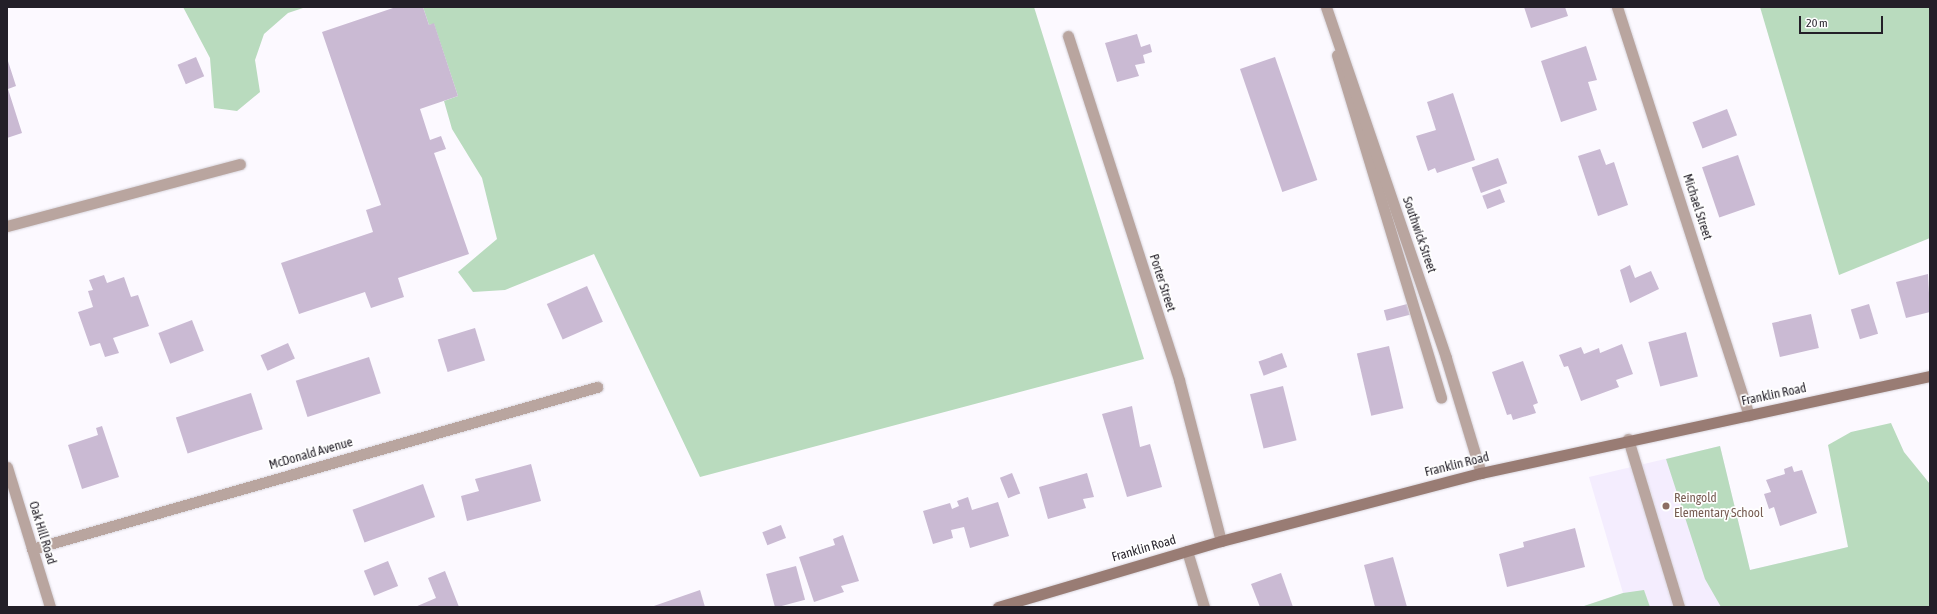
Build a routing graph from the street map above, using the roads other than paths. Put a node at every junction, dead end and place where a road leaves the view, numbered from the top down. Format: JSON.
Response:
{"nodes":[{"id":1,"x":1324,"y":7,"type":"edge"},
{"id":2,"x":1617,"y":7,"type":"edge"},
{"id":3,"x":1068,"y":36,"type":"dead end"},
{"id":4,"x":240,"y":164,"type":"dead end"},
{"id":5,"x":7,"y":226,"type":"edge"},
{"id":6,"x":1930,"y":376,"type":"edge"},
{"id":7,"x":597,"y":386,"type":"dead end"},
{"id":8,"x":1441,"y":398,"type":"dead end"},
{"id":9,"x":1750,"y":415,"type":"junction"},
{"id":10,"x":1628,"y":439,"type":"junction"},
{"id":11,"x":7,"y":467,"type":"edge"},
{"id":12,"x":1481,"y":473,"type":"junction"},
{"id":13,"x":1221,"y":541,"type":"junction"},
{"id":14,"x":32,"y":549,"type":"junction"},
{"id":15,"x":1187,"y":551,"type":"junction"},
{"id":16,"x":50,"y":607,"type":"edge"},
{"id":17,"x":998,"y":607,"type":"edge"},
{"id":18,"x":1204,"y":607,"type":"edge"},
{"id":19,"x":1679,"y":607,"type":"edge"}],
"edges":[{"from":1,"to":8,"type":"street"},
{"from":1,"to":12,"type":"street","name":"Southwick Street"},
{"from":2,"to":9,"type":"street","name":"Michael Street"},
{"from":3,"to":13,"type":"street","name":"Porter Street"},
{"from":4,"to":5,"type":"street"},
{"from":6,"to":9,"type":"main road","name":"Franklin Road"},
{"from":7,"to":14,"type":"street","name":"McDonald Avenue"},
{"from":9,"to":10,"type":"main road","name":"Franklin Road"},
{"from":10,"to":12,"type":"main road","name":"Franklin Road"},
{"from":10,"to":19,"type":"street"},
{"from":11,"to":14,"type":"street","name":"Oak Hill Road"},
{"from":12,"to":13,"type":"main road","name":"Franklin Road"},
{"from":13,"to":15,"type":"main road","name":"Franklin Road"},
{"from":14,"to":16,"type":"street","name":"Oak Hill Road"},
{"from":15,"to":17,"type":"main road","name":"Franklin Road"},
{"from":15,"to":18,"type":"street"}]}
